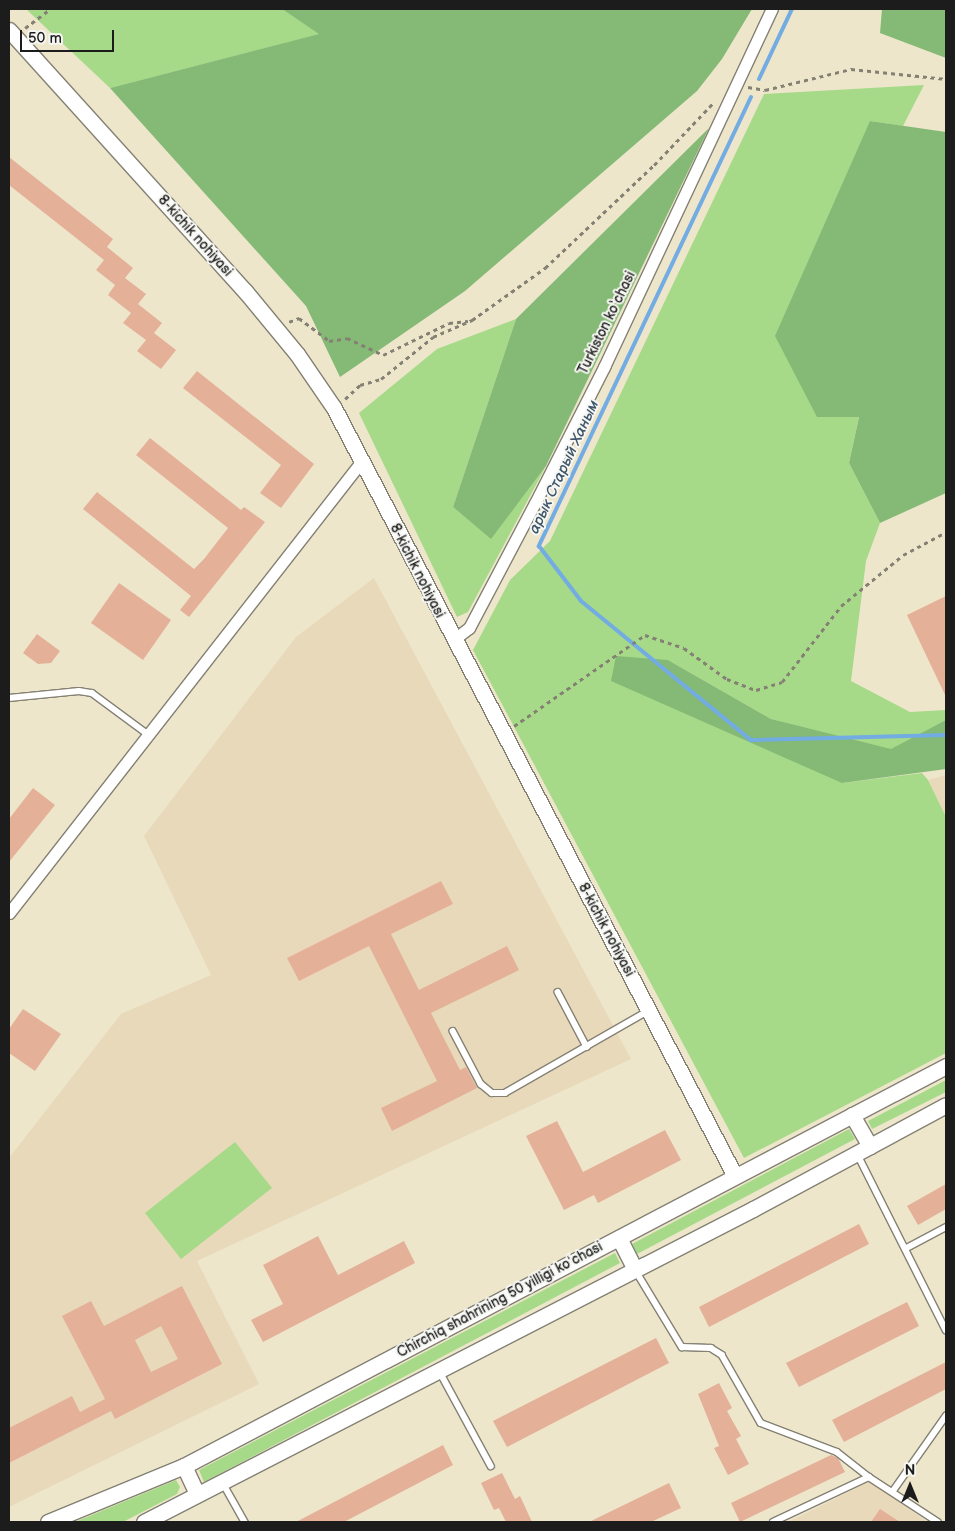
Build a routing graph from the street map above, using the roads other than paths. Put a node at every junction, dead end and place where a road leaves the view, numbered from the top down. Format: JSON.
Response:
{"nodes":[{"id":1,"x":772,"y":9,"type":"edge"},
{"id":2,"x":12,"y":33,"type":"edge"},
{"id":3,"x":361,"y":462,"type":"junction"},
{"id":4,"x":453,"y":640,"type":"junction"},
{"id":5,"x":9,"y":698,"type":"edge"},
{"id":6,"x":149,"y":734,"type":"junction"},
{"id":7,"x":9,"y":913,"type":"edge"},
{"id":8,"x":558,"y":992,"type":"dead end"},
{"id":9,"x":648,"y":1011,"type":"junction"},
{"id":10,"x":453,"y":1031,"type":"dead end"},
{"id":11,"x":587,"y":1047,"type":"junction"},
{"id":12,"x":946,"y":1066,"type":"edge"},
{"id":13,"x":946,"y":1105,"type":"edge"},
{"id":14,"x":852,"y":1115,"type":"junction"},
{"id":15,"x":870,"y":1146,"type":"junction"},
{"id":16,"x":857,"y":1153,"type":"junction"},
{"id":17,"x":735,"y":1176,"type":"junction"},
{"id":18,"x":946,"y":1227,"type":"edge"},
{"id":19,"x":619,"y":1238,"type":"junction"},
{"id":20,"x":905,"y":1249,"type":"junction"},
{"id":21,"x":635,"y":1270,"type":"junction"},
{"id":22,"x":946,"y":1330,"type":"edge"},
{"id":23,"x":439,"y":1370,"type":"junction"},
{"id":24,"x":946,"y":1416,"type":"edge"},
{"id":25,"x":184,"y":1466,"type":"junction"},
{"id":26,"x":491,"y":1466,"type":"dead end"},
{"id":27,"x":869,"y":1477,"type":"junction"},
{"id":28,"x":222,"y":1481,"type":"junction"},
{"id":29,"x":893,"y":1491,"type":"junction"},
{"id":30,"x":196,"y":1494,"type":"junction"},
{"id":31,"x":48,"y":1522,"type":"edge"},
{"id":32,"x":144,"y":1522,"type":"edge"},
{"id":33,"x":244,"y":1522,"type":"edge"},
{"id":34,"x":773,"y":1522,"type":"edge"},
{"id":35,"x":938,"y":1522,"type":"edge"}],
"edges":[{"from":1,"to":4,"type":"street","name":"Turkiston ko‘chasi"},
{"from":2,"to":3,"type":"main road","name":"8-kichik nohiyasi"},
{"from":3,"to":4,"type":"main road","name":"8-kichik nohiyasi"},
{"from":3,"to":6,"type":"street"},
{"from":4,"to":9,"type":"main road","name":"8-kichik nohiyasi"},
{"from":5,"to":6,"type":"lane"},
{"from":6,"to":7,"type":"street"},
{"from":8,"to":11,"type":"lane"},
{"from":9,"to":11,"type":"lane"},
{"from":9,"to":17,"type":"main road","name":"8-kichik nohiyasi"},
{"from":10,"to":11,"type":"lane"},
{"from":12,"to":14,"type":"main road","name":"Chirchiq shahrining 50 yilligi koʻchasi"},
{"from":13,"to":15,"type":"main road"},
{"from":14,"to":15,"type":"main road"},
{"from":14,"to":17,"type":"main road","name":"Chirchiq shahrining 50 yilligi koʻchasi"},
{"from":15,"to":16,"type":"main road"},
{"from":16,"to":20,"type":"lane"},
{"from":16,"to":21,"type":"main road"},
{"from":17,"to":19,"type":"main road","name":"Chirchiq shahrining 50 yilligi koʻchasi"},
{"from":18,"to":20,"type":"lane"},
{"from":19,"to":21,"type":"main road"},
{"from":19,"to":25,"type":"main road","name":"Chirchiq shahrining 50 yilligi koʻchasi"},
{"from":20,"to":22,"type":"lane"},
{"from":21,"to":23,"type":"main road"},
{"from":21,"to":27,"type":"lane"},
{"from":23,"to":26,"type":"lane"},
{"from":23,"to":28,"type":"main road"},
{"from":24,"to":29,"type":"lane"},
{"from":25,"to":30,"type":"main road"},
{"from":25,"to":31,"type":"main road","name":"Chirchiq shahrining 50 yilligi koʻchasi"},
{"from":27,"to":29,"type":"lane"},
{"from":27,"to":34,"type":"lane"},
{"from":28,"to":30,"type":"main road"},
{"from":28,"to":33,"type":"lane"},
{"from":29,"to":35,"type":"lane"},
{"from":30,"to":32,"type":"main road"}]}
